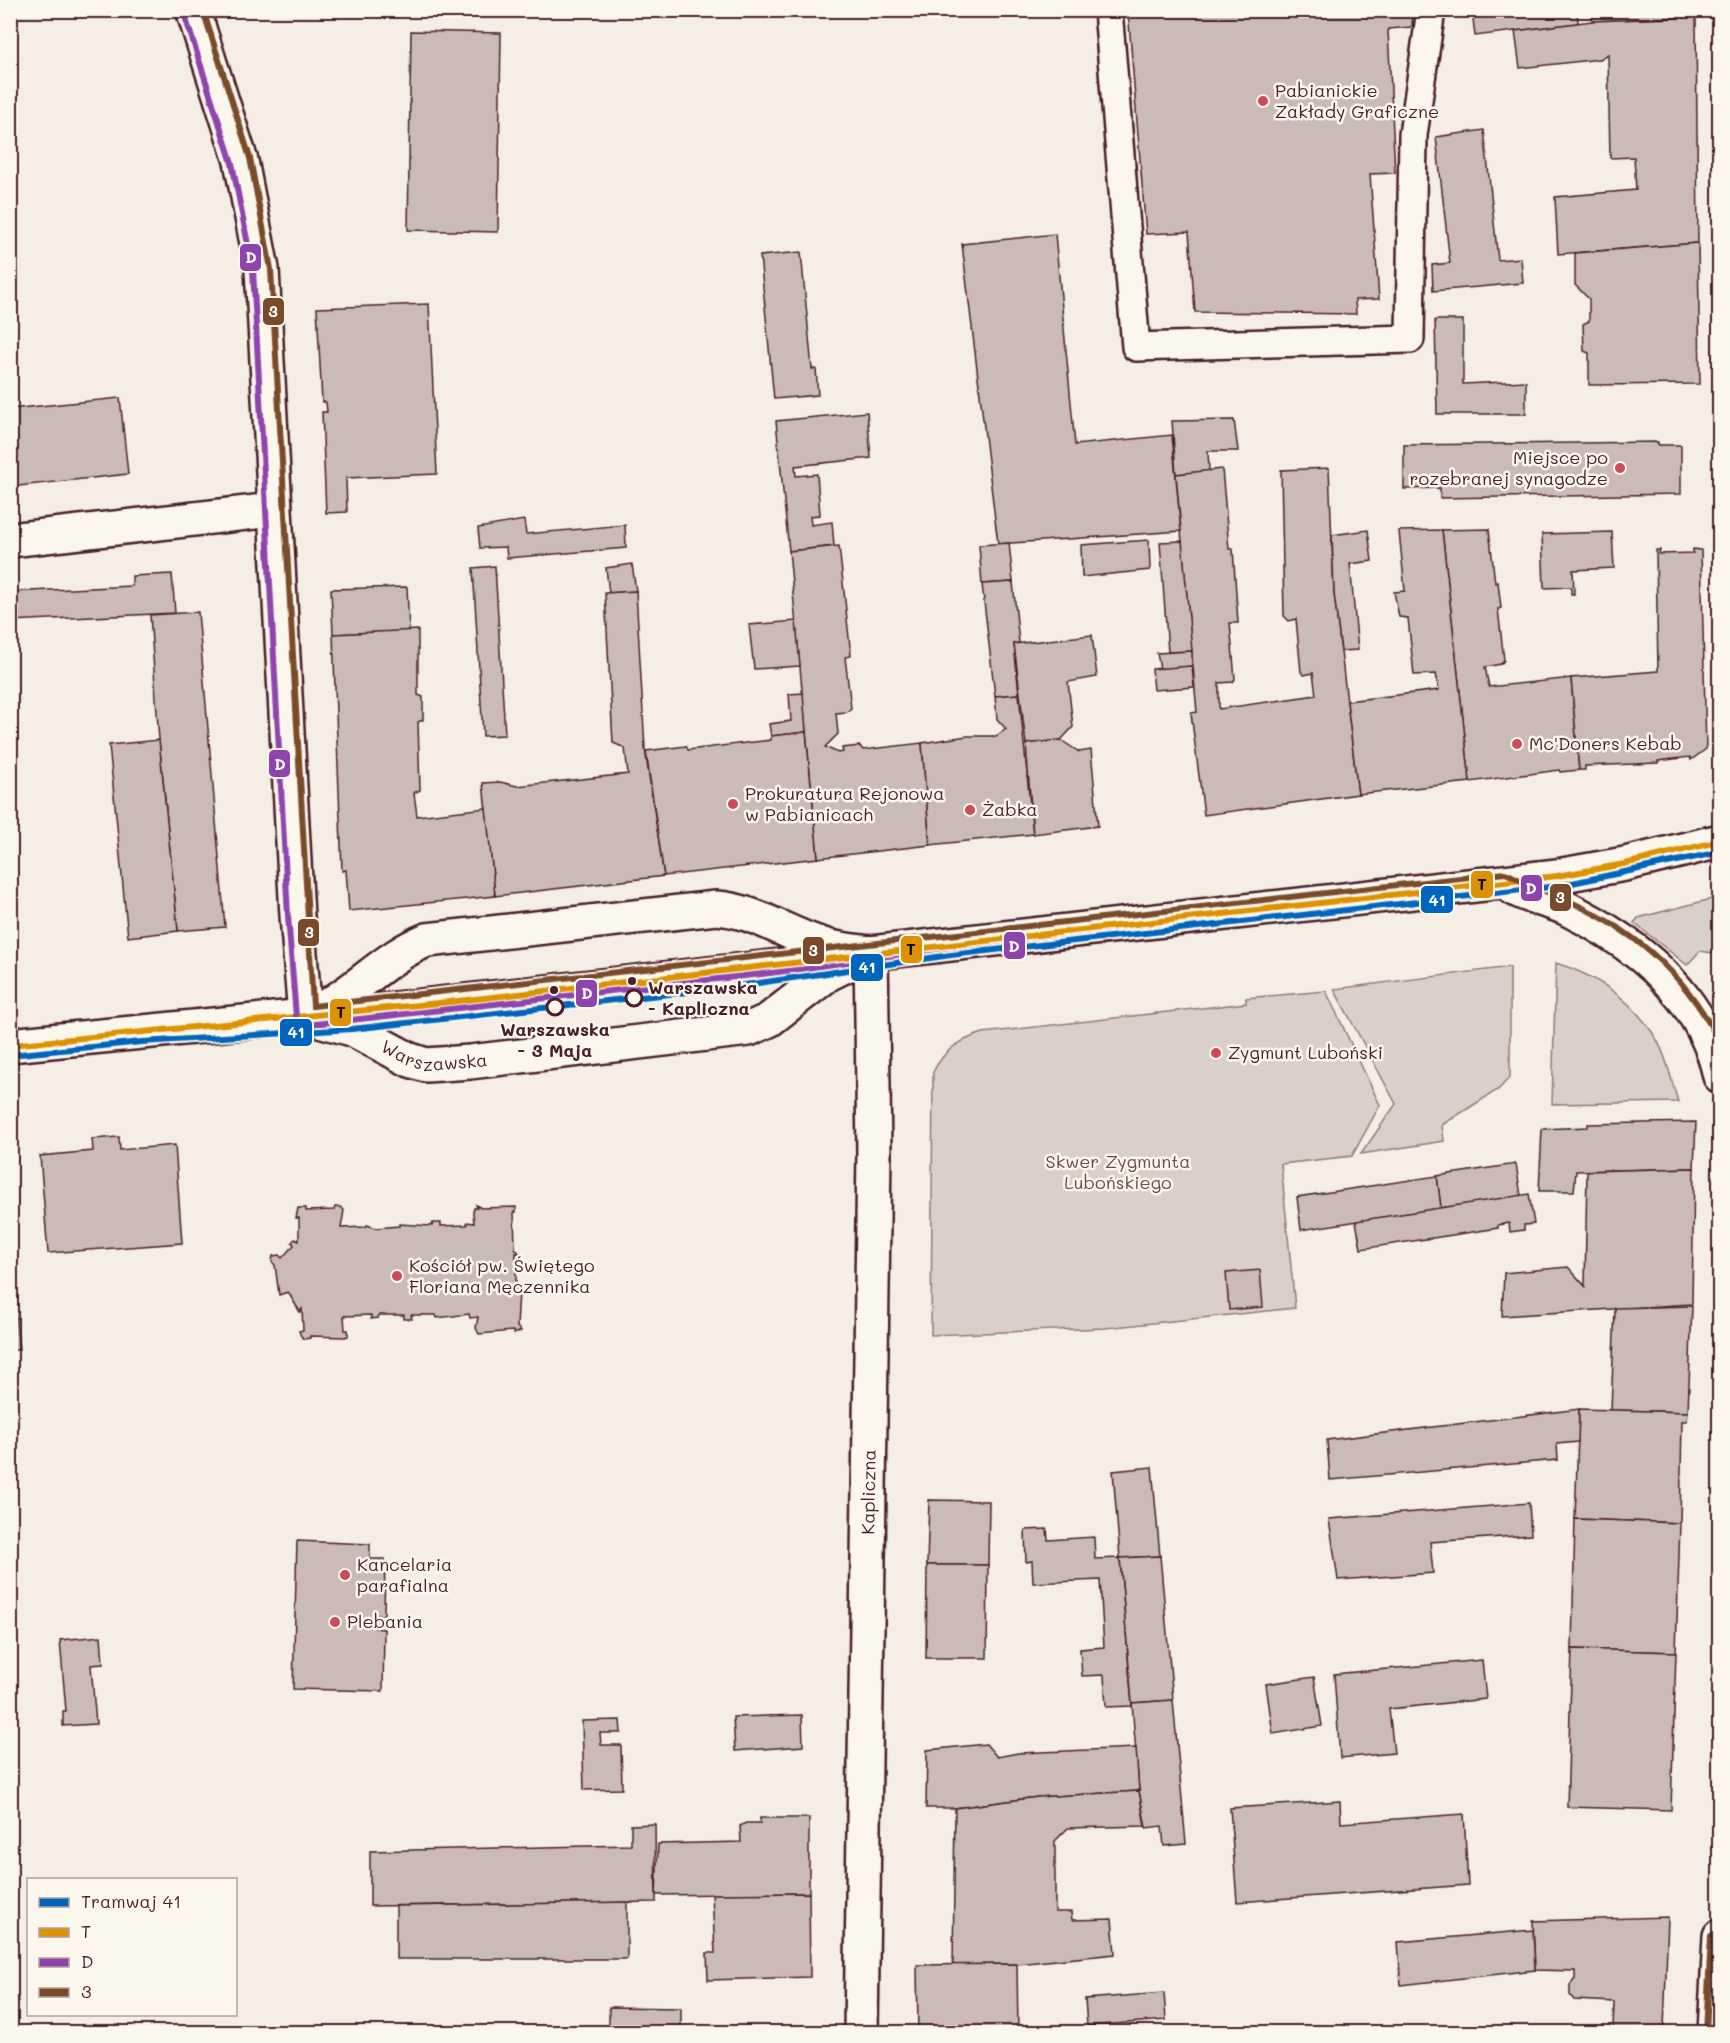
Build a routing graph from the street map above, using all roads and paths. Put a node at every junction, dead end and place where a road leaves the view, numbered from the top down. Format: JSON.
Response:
{"nodes":[{"id":1,"x":193,"y":10,"type":"edge"},
{"id":2,"x":1108,"y":10,"type":"edge"},
{"id":3,"x":1431,"y":10,"type":"edge"},
{"id":4,"x":273,"y":510,"type":"junction"},
{"id":5,"x":10,"y":540,"type":"edge"},
{"id":6,"x":1719,"y":841,"type":"edge"},
{"id":7,"x":1505,"y":882,"type":"junction"},
{"id":8,"x":871,"y":953,"type":"junction"},
{"id":9,"x":305,"y":1016,"type":"junction"},
{"id":10,"x":10,"y":1045,"type":"edge"},
{"id":11,"x":1719,"y":1076,"type":"edge"},
{"id":12,"x":1719,"y":1936,"type":"edge"},
{"id":13,"x":861,"y":2032,"type":"edge"},
{"id":14,"x":1715,"y":2032,"type":"edge"}],
"edges":[{"from":1,"to":4,"type":"street"},
{"from":2,"to":3,"type":"lane"},
{"from":4,"to":5,"type":"street"},
{"from":4,"to":9,"type":"street"},
{"from":6,"to":7,"type":"street","name":"Warszawska"},
{"from":7,"to":8,"type":"street","name":"Warszawska"},
{"from":7,"to":11,"type":"street"},
{"from":8,"to":9,"type":"lane"},
{"from":8,"to":9,"type":"street","name":"Warszawska"},
{"from":8,"to":9,"type":"street","name":"Warszawska"},
{"from":8,"to":13,"type":"street","name":"Kapliczna"},
{"from":9,"to":10,"type":"street","name":"Warszawska"},
{"from":12,"to":14,"type":"street"}]}
